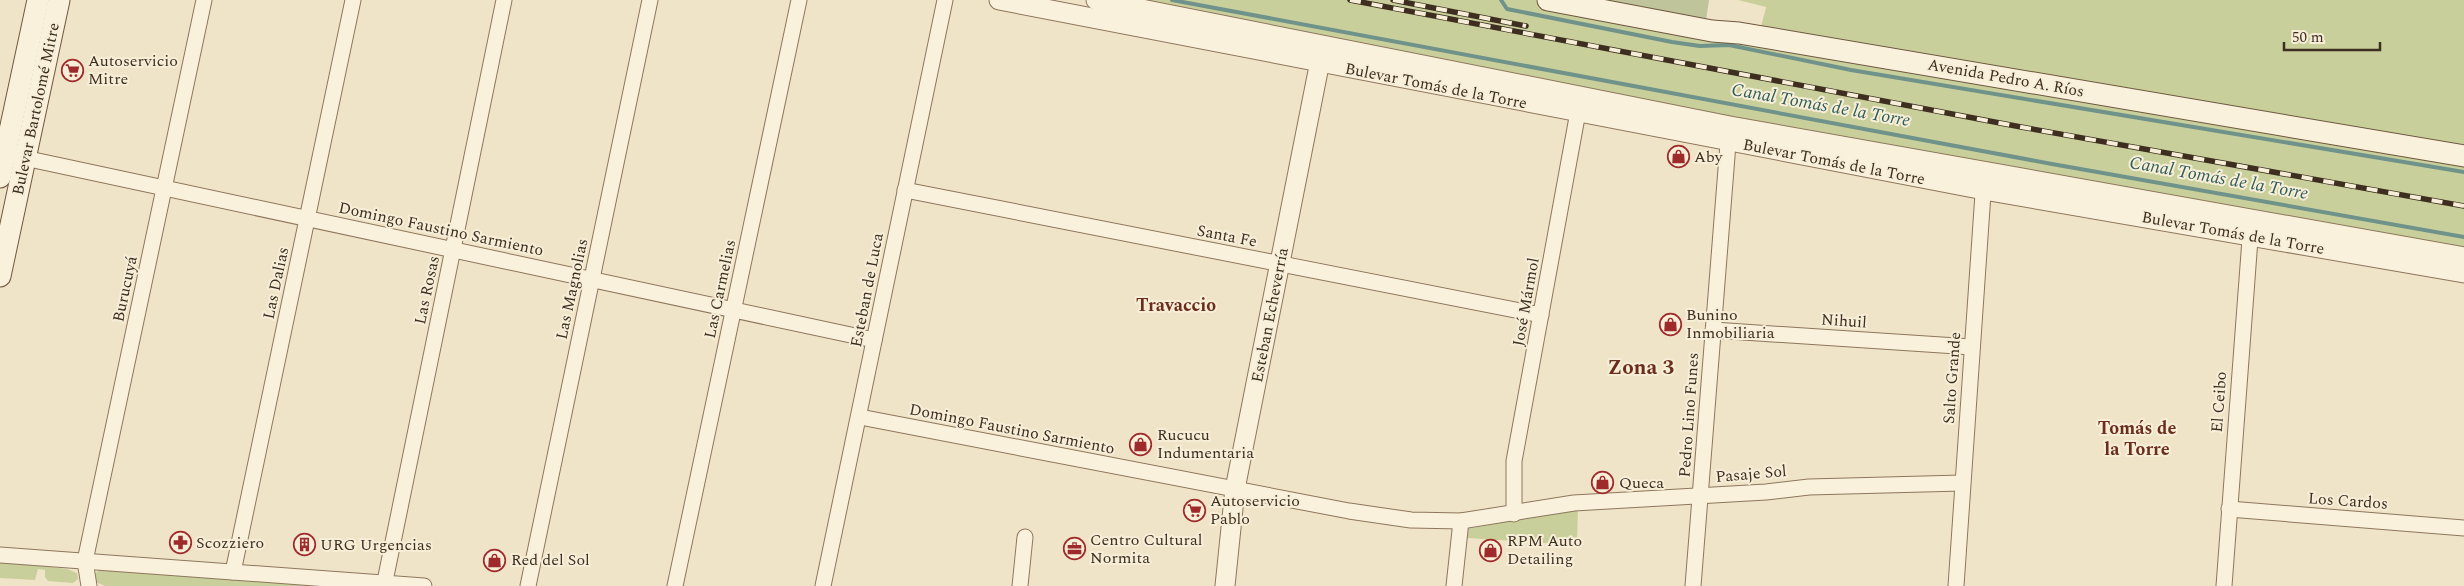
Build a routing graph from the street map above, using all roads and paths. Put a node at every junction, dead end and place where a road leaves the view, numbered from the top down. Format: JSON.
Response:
{"nodes":[{"id":1,"x":38,"y":0,"type":"edge"},
{"id":2,"x":59,"y":0,"type":"edge"},
{"id":3,"x":204,"y":0,"type":"edge"},
{"id":4,"x":353,"y":0,"type":"edge"},
{"id":5,"x":504,"y":0,"type":"edge"},
{"id":6,"x":650,"y":0,"type":"edge"},
{"id":7,"x":799,"y":0,"type":"edge"},
{"id":8,"x":945,"y":0,"type":"edge"},
{"id":9,"x":1000,"y":0,"type":"edge"},
{"id":10,"x":1096,"y":0,"type":"edge"},
{"id":11,"x":1548,"y":0,"type":"edge"},
{"id":12,"x":1322,"y":54,"type":"junction"},
{"id":13,"x":1580,"y":105,"type":"junction"},
{"id":14,"x":1729,"y":134,"type":"junction"},
{"id":15,"x":10,"y":155,"type":"edge"},
{"id":16,"x":2464,"y":156,"type":"edge"},
{"id":17,"x":0,"y":177,"type":"edge"},
{"id":18,"x":1984,"y":182,"type":"junction"},
{"id":19,"x":164,"y":188,"type":"junction"},
{"id":20,"x":905,"y":190,"type":"junction"},
{"id":21,"x":307,"y":218,"type":"junction"},
{"id":22,"x":2251,"y":228,"type":"junction"},
{"id":23,"x":453,"y":250,"type":"junction"},
{"id":24,"x":2464,"y":257,"type":"edge"},
{"id":25,"x":1280,"y":264,"type":"junction"},
{"id":26,"x":2464,"y":273,"type":"edge"},
{"id":27,"x":0,"y":276,"type":"edge"},
{"id":28,"x":592,"y":279,"type":"junction"},
{"id":29,"x":734,"y":310,"type":"junction"},
{"id":30,"x":1542,"y":315,"type":"junction"},
{"id":31,"x":1713,"y":330,"type":"junction"},
{"id":32,"x":874,"y":340,"type":"junction"},
{"id":33,"x":1972,"y":347,"type":"junction"},
{"id":34,"x":860,"y":417,"type":"junction"},
{"id":35,"x":1962,"y":483,"type":"junction"},
{"id":36,"x":1235,"y":489,"type":"junction"},
{"id":37,"x":1700,"y":496,"type":"junction"},
{"id":38,"x":2228,"y":509,"type":"junction"},
{"id":39,"x":1514,"y":514,"type":"junction"},
{"id":40,"x":1461,"y":521,"type":"junction"},
{"id":41,"x":2464,"y":528,"type":"edge"},
{"id":42,"x":1024,"y":537,"type":"dead end"},
{"id":43,"x":0,"y":555,"type":"edge"},
{"id":44,"x":86,"y":561,"type":"junction"},
{"id":45,"x":233,"y":572,"type":"junction"},
{"id":46,"x":384,"y":585,"type":"edge"},
{"id":47,"x":89,"y":586,"type":"edge"},
{"id":48,"x":424,"y":586,"type":"edge"},
{"id":49,"x":528,"y":586,"type":"edge"},
{"id":50,"x":675,"y":586,"type":"edge"},
{"id":51,"x":823,"y":586,"type":"edge"},
{"id":52,"x":1020,"y":586,"type":"edge"},
{"id":53,"x":1225,"y":586,"type":"edge"},
{"id":54,"x":1454,"y":586,"type":"edge"},
{"id":55,"x":1693,"y":586,"type":"edge"},
{"id":56,"x":1956,"y":586,"type":"edge"},
{"id":57,"x":2224,"y":586,"type":"edge"}],
"edges":[{"from":1,"to":15,"type":"main road","name":"Bulevar Bartolomé Mitre"},
{"from":2,"to":15,"type":"main road","name":"Bulevar Bartolomé Mitre"},
{"from":3,"to":19,"type":"street","name":"Burucuyá"},
{"from":4,"to":21,"type":"street","name":"Las Dalias"},
{"from":5,"to":23,"type":"street","name":"Las Rosas"},
{"from":6,"to":28,"type":"street","name":"Las Magnolias"},
{"from":7,"to":29,"type":"street","name":"Las Carmelias"},
{"from":8,"to":20,"type":"street","name":"Esteban de Luca"},
{"from":9,"to":12,"type":"street","name":"Bulevar Tomás de la Torre"},
{"from":10,"to":12,"type":"street","name":"Bulevar Tomás de la Torre"},
{"from":11,"to":16,"type":"main road","name":"Avenida Pedro A. Ríos"},
{"from":12,"to":13,"type":"street","name":"Bulevar Tomás de la Torre"},
{"from":12,"to":25,"type":"street","name":"Esteban Echeverría"},
{"from":13,"to":14,"type":"street","name":"Bulevar Tomás de la Torre"},
{"from":13,"to":30,"type":"street","name":"José Mármol"},
{"from":14,"to":18,"type":"street","name":"Bulevar Tomás de la Torre"},
{"from":14,"to":31,"type":"street","name":"Pedro Lino Funes"},
{"from":15,"to":17,"type":"main road","name":"Bulevar Bartolomé Mitre"},
{"from":15,"to":19,"type":"street","name":"Domingo Faustino Sarmiento"},
{"from":15,"to":27,"type":"main road","name":"Bulevar Bartolomé Mitre"},
{"from":18,"to":22,"type":"street","name":"Bulevar Tomás de la Torre"},
{"from":18,"to":33,"type":"street","name":"Salto Grande"},
{"from":19,"to":21,"type":"street","name":"Domingo Faustino Sarmiento"},
{"from":19,"to":44,"type":"street","name":"Burucuyá"},
{"from":20,"to":25,"type":"street","name":"Santa Fe"},
{"from":20,"to":32,"type":"street","name":"Esteban de Luca"},
{"from":21,"to":23,"type":"street","name":"Domingo Faustino Sarmiento"},
{"from":21,"to":45,"type":"street","name":"Las Dalias"},
{"from":22,"to":24,"type":"street","name":"Bulevar Tomás de la Torre"},
{"from":22,"to":26,"type":"street","name":"Bulevar Tomás de la Torre"},
{"from":22,"to":38,"type":"street","name":"El Ceibo"},
{"from":23,"to":28,"type":"street","name":"Domingo Faustino Sarmiento"},
{"from":23,"to":46,"type":"street","name":"Las Rosas"},
{"from":25,"to":30,"type":"street","name":"Santa Fe"},
{"from":25,"to":36,"type":"street","name":"Esteban Echeverría"},
{"from":28,"to":29,"type":"street","name":"Domingo Faustino Sarmiento"},
{"from":28,"to":49,"type":"street","name":"Las Magnolias"},
{"from":29,"to":32,"type":"street","name":"Domingo Faustino Sarmiento"},
{"from":29,"to":50,"type":"street","name":"Las Carmelias"},
{"from":30,"to":39,"type":"street","name":"José Mármol"},
{"from":31,"to":33,"type":"street","name":"Nihuil"},
{"from":31,"to":37,"type":"street","name":"Pedro Lino Funes"},
{"from":32,"to":34,"type":"street","name":"Esteban de Luca"},
{"from":33,"to":35,"type":"street","name":"Salto Grande"},
{"from":34,"to":36,"type":"street","name":"Domingo Faustino Sarmiento"},
{"from":34,"to":51,"type":"street","name":"Esteban de Luca"},
{"from":35,"to":37,"type":"street","name":"Pasaje Sol"},
{"from":35,"to":56,"type":"street","name":"Salto Grande"},
{"from":36,"to":40,"type":"street","name":"Domingo Faustino Sarmiento"},
{"from":36,"to":53,"type":"street","name":"Esteban Echeverría"},
{"from":37,"to":39,"type":"street","name":"Pasaje Sol"},
{"from":37,"to":55,"type":"street","name":"Pedro Lino Funes"},
{"from":38,"to":41,"type":"street","name":"Los Cardos"},
{"from":38,"to":57,"type":"street","name":"El Ceibo"},
{"from":39,"to":40,"type":"street","name":"Domingo Faustino Sarmiento"},
{"from":40,"to":54,"type":"street"},
{"from":42,"to":52,"type":"street"},
{"from":43,"to":44,"type":"street"},
{"from":44,"to":45,"type":"street"},
{"from":44,"to":47,"type":"street","name":"Burucuyá"},
{"from":45,"to":46,"type":"street"},
{"from":46,"to":48,"type":"street"}]}
